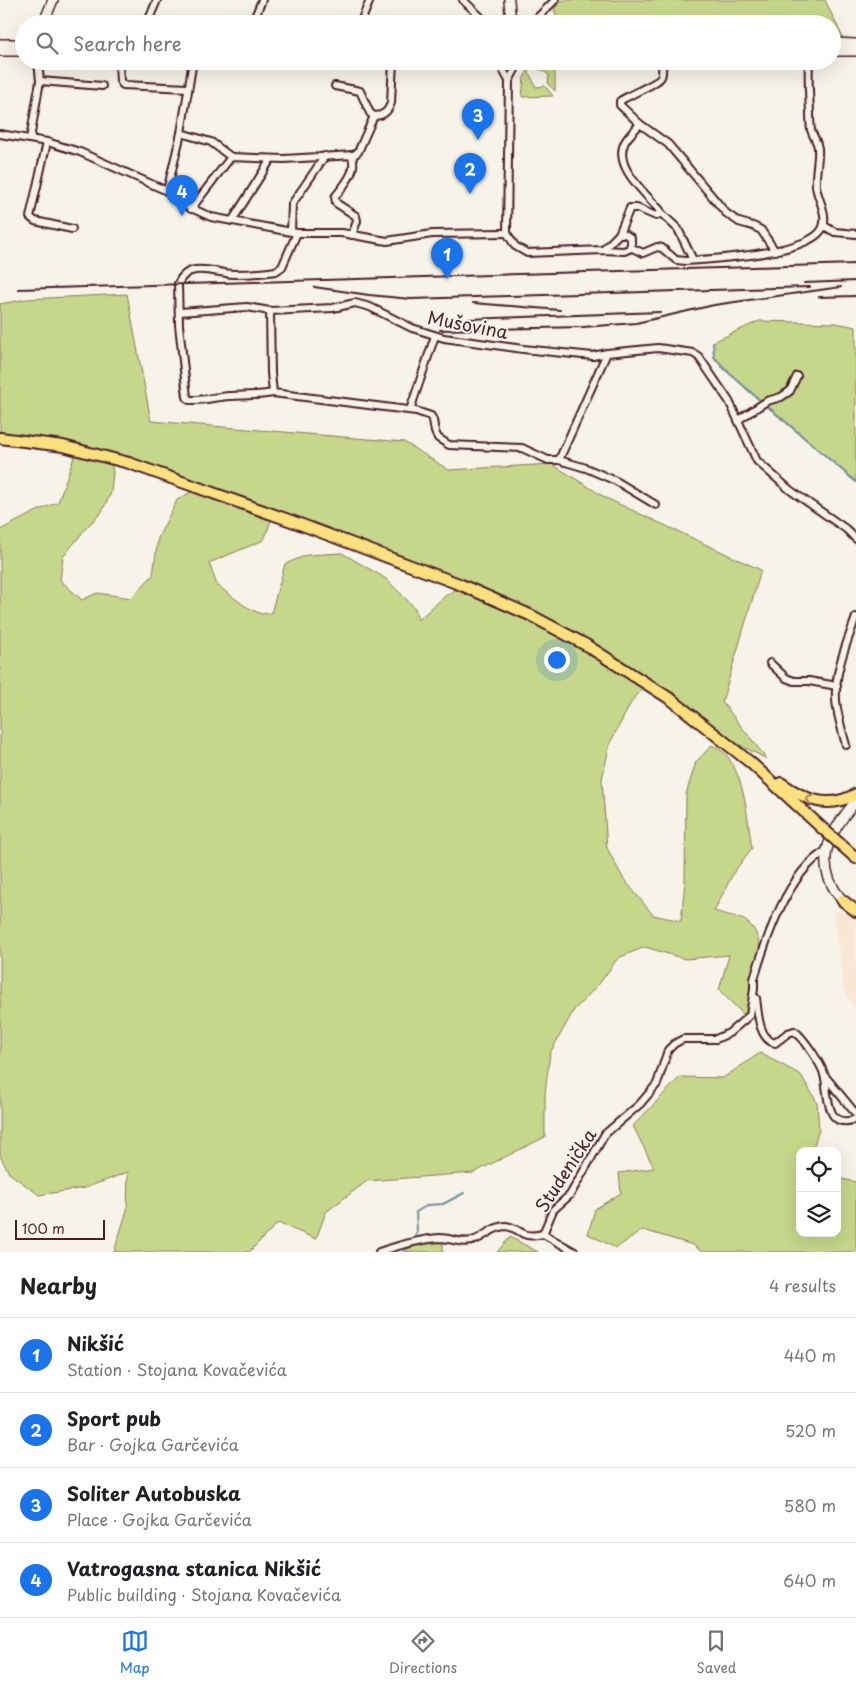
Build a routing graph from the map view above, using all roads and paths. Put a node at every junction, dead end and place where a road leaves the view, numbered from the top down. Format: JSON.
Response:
{"nodes":[{"id":1,"x":53,"y":0,"type":"edge"},
{"id":2,"x":157,"y":0,"type":"edge"},
{"id":3,"x":262,"y":0,"type":"edge"},
{"id":4,"x":370,"y":0,"type":"edge"},
{"id":5,"x":464,"y":0,"type":"edge"},
{"id":6,"x":509,"y":0,"type":"edge"},
{"id":7,"x":555,"y":0,"type":"edge"},
{"id":8,"x":47,"y":15,"type":"edge"},
{"id":9,"x":151,"y":15,"type":"edge"},
{"id":10,"x":256,"y":15,"type":"edge"},
{"id":11,"x":364,"y":15,"type":"edge"},
{"id":12,"x":479,"y":15,"type":"edge"},
{"id":13,"x":510,"y":15,"type":"edge"},
{"id":14,"x":540,"y":15,"type":"edge"},
{"id":15,"x":0,"y":44,"type":"edge"},
{"id":16,"x":15,"y":44,"type":"edge"},
{"id":17,"x":841,"y":44,"type":"edge"},
{"id":18,"x":856,"y":44,"type":"edge"},
{"id":19,"x":0,"y":51,"type":"edge"},
{"id":20,"x":15,"y":51,"type":"edge"},
{"id":21,"x":841,"y":51,"type":"edge"},
{"id":22,"x":856,"y":51,"type":"edge"},
{"id":23,"x":39,"y":70,"type":"edge"},
{"id":24,"x":120,"y":70,"type":"edge"},
{"id":25,"x":191,"y":70,"type":"edge"},
{"id":26,"x":393,"y":70,"type":"edge"},
{"id":27,"x":503,"y":70,"type":"edge"},
{"id":28,"x":515,"y":70,"type":"edge"},
{"id":29,"x":662,"y":70,"type":"edge"},
{"id":30,"x":808,"y":70,"type":"edge"},
{"id":31,"x":40,"y":81,"type":"junction"},
{"id":32,"x":509,"y":81,"type":"junction"},
{"id":33,"x":102,"y":86,"type":"dead end"},
{"id":34,"x":335,"y":86,"type":"dead end"},
{"id":35,"x":188,"y":88,"type":"junction"},
{"id":36,"x":374,"y":116,"type":"junction"},
{"id":37,"x":640,"y":124,"type":"junction"},
{"id":38,"x":181,"y":133,"type":"junction"},
{"id":39,"x":0,"y":134,"type":"edge"},
{"id":40,"x":30,"y":140,"type":"junction"},
{"id":41,"x":47,"y":142,"type":"junction"},
{"id":42,"x":351,"y":155,"type":"junction"},
{"id":43,"x":325,"y":156,"type":"junction"},
{"id":44,"x":231,"y":157,"type":"junction"},
{"id":45,"x":271,"y":159,"type":"junction"},
{"id":46,"x":167,"y":191,"type":"junction"},
{"id":47,"x":191,"y":209,"type":"junction"},
{"id":48,"x":661,"y":212,"type":"junction"},
{"id":49,"x":232,"y":221,"type":"junction"},
{"id":50,"x":824,"y":226,"type":"junction"},
{"id":51,"x":72,"y":229,"type":"dead end"},
{"id":52,"x":294,"y":232,"type":"junction"},
{"id":53,"x":507,"y":233,"type":"junction"},
{"id":54,"x":620,"y":234,"type":"junction"},
{"id":55,"x":856,"y":234,"type":"edge"},
{"id":56,"x":352,"y":235,"type":"junction"},
{"id":57,"x":630,"y":247,"type":"junction"},
{"id":58,"x":603,"y":250,"type":"junction"},
{"id":59,"x":775,"y":251,"type":"junction"},
{"id":60,"x":693,"y":260,"type":"junction"},
{"id":61,"x":180,"y":312,"type":"junction"},
{"id":62,"x":270,"y":312,"type":"junction"},
{"id":63,"x":435,"y":336,"type":"junction"},
{"id":64,"x":607,"y":353,"type":"junction"},
{"id":65,"x":797,"y":376,"type":"dead end"},
{"id":66,"x":273,"y":393,"type":"junction"},
{"id":67,"x":410,"y":410,"type":"junction"},
{"id":68,"x":738,"y":420,"type":"junction"},
{"id":69,"x":0,"y":438,"type":"edge"},
{"id":70,"x":559,"y":460,"type":"junction"},
{"id":71,"x":656,"y":506,"type":"dead end"},
{"id":72,"x":856,"y":539,"type":"edge"},
{"id":73,"x":856,"y":617,"type":"edge"},
{"id":74,"x":853,"y":636,"type":"edge"},
{"id":75,"x":770,"y":663,"type":"dead end"},
{"id":76,"x":837,"y":686,"type":"junction"},
{"id":77,"x":846,"y":745,"type":"dead end"},
{"id":78,"x":760,"y":771,"type":"junction"},
{"id":79,"x":856,"y":794,"type":"edge"},
{"id":80,"x":856,"y":801,"type":"edge"},
{"id":81,"x":841,"y":845,"type":"junction"},
{"id":82,"x":826,"y":850,"type":"junction"},
{"id":83,"x":856,"y":858,"type":"edge"},
{"id":84,"x":856,"y":862,"type":"edge"},
{"id":85,"x":842,"y":900,"type":"junction"},
{"id":86,"x":856,"y":904,"type":"edge"},
{"id":87,"x":856,"y":911,"type":"edge"},
{"id":88,"x":754,"y":989,"type":"junction"},
{"id":89,"x":824,"y":1074,"type":"junction"},
{"id":90,"x":856,"y":1114,"type":"edge"},
{"id":91,"x":856,"y":1119,"type":"edge"},
{"id":92,"x":544,"y":1234,"type":"junction"},
{"id":93,"x":379,"y":1252,"type":"edge"},
{"id":94,"x":575,"y":1252,"type":"edge"}],
"edges":[{"from":1,"to":8,"type":"main road"},
{"from":2,"to":9,"type":"street"},
{"from":3,"to":10,"type":"street"},
{"from":4,"to":11,"type":"street"},
{"from":5,"to":12,"type":"street"},
{"from":6,"to":13,"type":"main road"},
{"from":7,"to":14,"type":"street"},
{"from":15,"to":16,"type":"main road"},
{"from":17,"to":18,"type":"main road"},
{"from":19,"to":20,"type":"main road"},
{"from":21,"to":22,"type":"main road"},
{"from":23,"to":31,"type":"street"},
{"from":24,"to":35,"type":"street"},
{"from":25,"to":35,"type":"street"},
{"from":26,"to":36,"type":"street"},
{"from":27,"to":32,"type":"street"},
{"from":28,"to":32,"type":"street"},
{"from":29,"to":37,"type":"street"},
{"from":30,"to":50,"type":"street"},
{"from":31,"to":33,"type":"street"},
{"from":31,"to":40,"type":"street"},
{"from":32,"to":53,"type":"street"},
{"from":34,"to":36,"type":"street"},
{"from":35,"to":38,"type":"street"},
{"from":36,"to":42,"type":"street"},
{"from":37,"to":48,"type":"street"},
{"from":37,"to":59,"type":"street"},
{"from":38,"to":44,"type":"street"},
{"from":38,"to":46,"type":"street"},
{"from":39,"to":40,"type":"street"},
{"from":40,"to":41,"type":"street"},
{"from":41,"to":46,"type":"street"},
{"from":41,"to":51,"type":"street"},
{"from":42,"to":43,"type":"street"},
{"from":42,"to":56,"type":"street"},
{"from":43,"to":45,"type":"street"},
{"from":43,"to":52,"type":"street"},
{"from":44,"to":45,"type":"street"},
{"from":44,"to":47,"type":"street"},
{"from":45,"to":49,"type":"street"},
{"from":46,"to":47,"type":"street"},
{"from":47,"to":49,"type":"street"},
{"from":48,"to":54,"type":"street"},
{"from":48,"to":60,"type":"street"},
{"from":49,"to":52,"type":"street"},
{"from":50,"to":55,"type":"street"},
{"from":50,"to":59,"type":"street"},
{"from":52,"to":56,"type":"street"},
{"from":52,"to":61,"type":"street"},
{"from":53,"to":56,"type":"street"},
{"from":53,"to":58,"type":"street"},
{"from":54,"to":57,"type":"street"},
{"from":54,"to":58,"type":"street"},
{"from":57,"to":58,"type":"street"},
{"from":57,"to":60,"type":"street"},
{"from":59,"to":60,"type":"street"},
{"from":61,"to":62,"type":"street","name":"Mušovina"},
{"from":61,"to":66,"type":"street"},
{"from":62,"to":63,"type":"street","name":"Mušovina"},
{"from":62,"to":66,"type":"street"},
{"from":63,"to":64,"type":"street","name":"Mušovina"},
{"from":63,"to":67,"type":"street"},
{"from":64,"to":68,"type":"street","name":"Mušovina"},
{"from":64,"to":70,"type":"street"},
{"from":65,"to":68,"type":"street"},
{"from":66,"to":67,"type":"street"},
{"from":67,"to":70,"type":"street"},
{"from":68,"to":72,"type":"street","name":"Mušovina"},
{"from":69,"to":78,"type":"main road"},
{"from":70,"to":71,"type":"street"},
{"from":73,"to":74,"type":"street"},
{"from":74,"to":76,"type":"street"},
{"from":75,"to":76,"type":"street"},
{"from":76,"to":77,"type":"street"},
{"from":79,"to":78,"type":"main road","one_way":true},
{"from":78,"to":81,"type":"main road","bridge":true},
{"from":80,"to":82,"type":"main road"},
{"from":81,"to":83,"type":"main road"},
{"from":81,"to":84,"type":"main road"},
{"from":82,"to":85,"type":"main road"},
{"from":82,"to":88,"type":"street","name":"Studenička"},
{"from":85,"to":86,"type":"main road"},
{"from":85,"to":87,"type":"main road"},
{"from":88,"to":89,"type":"street"},
{"from":88,"to":92,"type":"street","name":"Studenička"},
{"from":89,"to":90,"type":"street"},
{"from":89,"to":91,"type":"street"},
{"from":92,"to":93,"type":"street","name":"Studenička"},
{"from":92,"to":94,"type":"street"}]}
